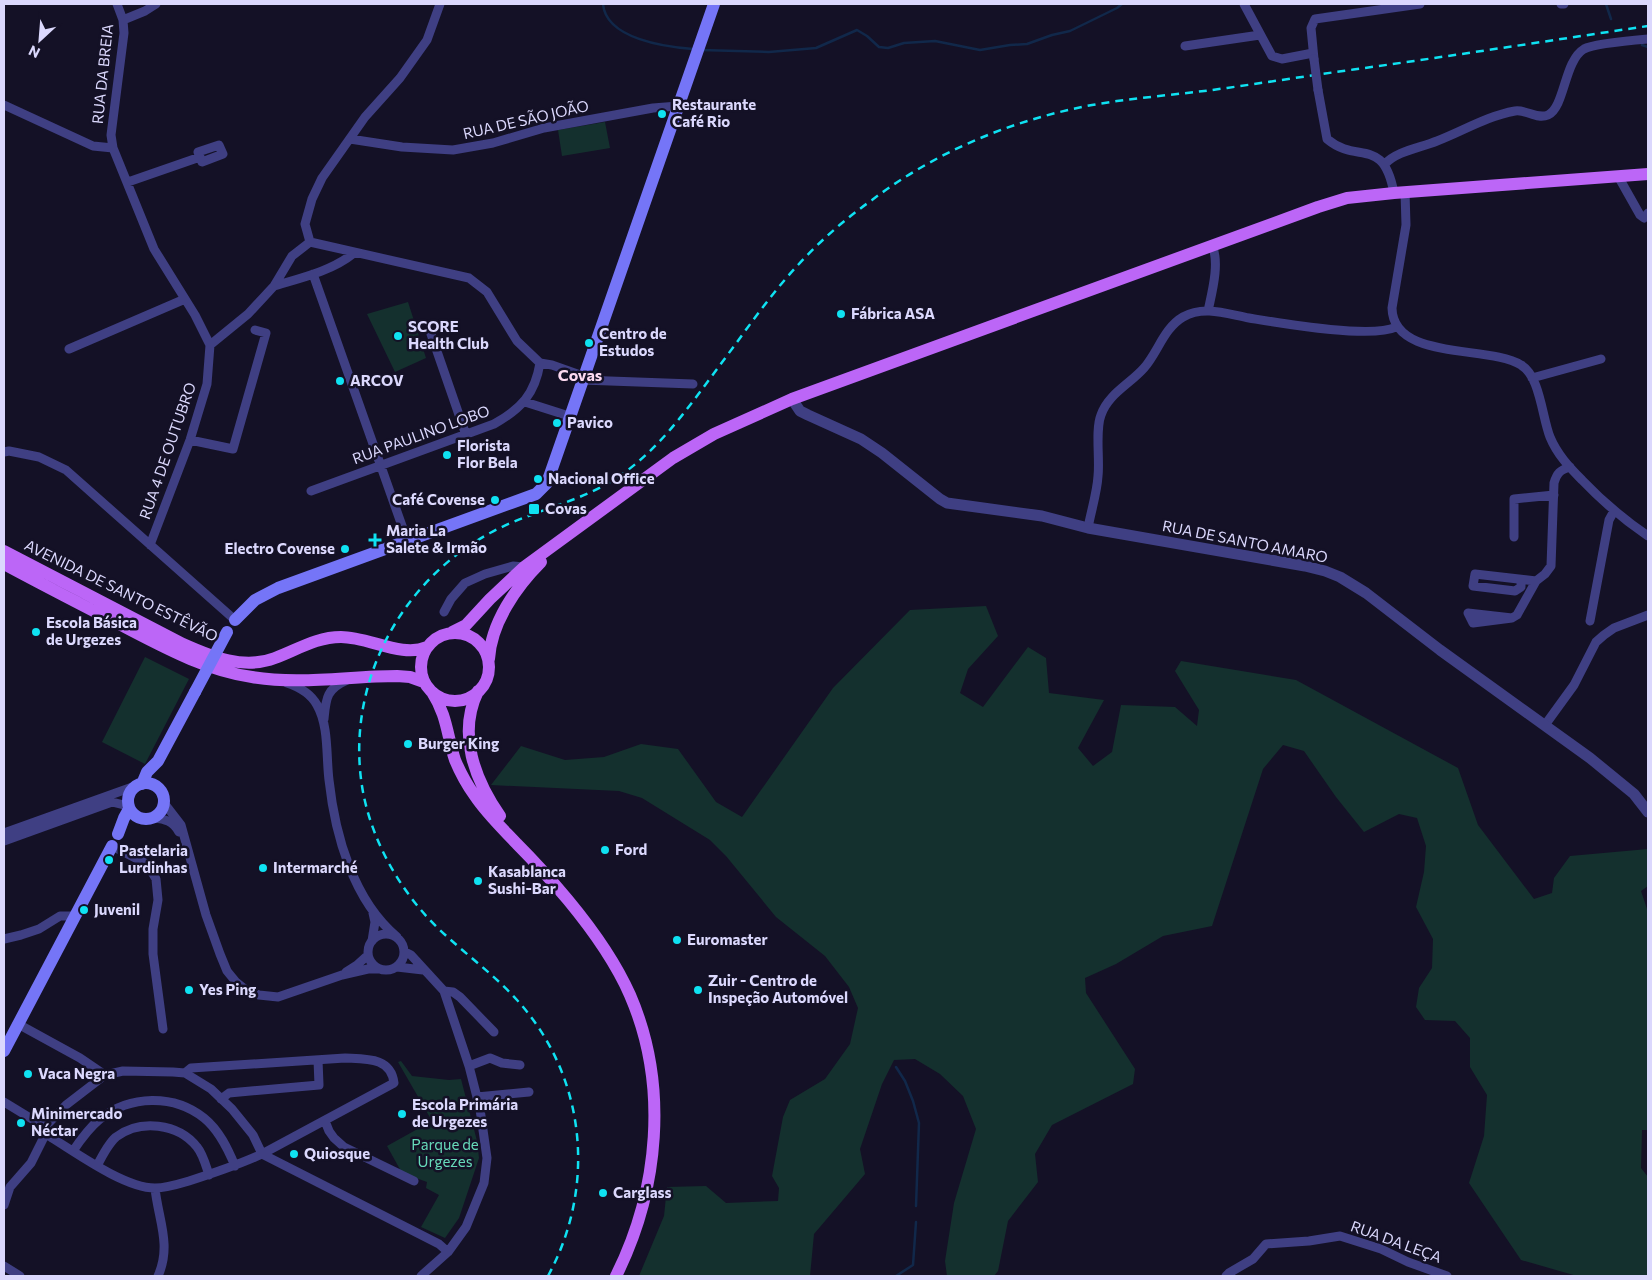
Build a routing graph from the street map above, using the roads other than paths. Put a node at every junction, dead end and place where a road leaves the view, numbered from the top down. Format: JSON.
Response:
{"nodes":[{"id":1,"x":117,"y":4,"type":"edge"},
{"id":2,"x":156,"y":4,"type":"edge"},
{"id":3,"x":440,"y":4,"type":"edge"},
{"id":4,"x":714,"y":4,"type":"edge"},
{"id":5,"x":1244,"y":4,"type":"edge"},
{"id":6,"x":1420,"y":4,"type":"edge"},
{"id":7,"x":123,"y":20,"type":"junction"},
{"id":8,"x":1260,"y":35,"type":"junction"},
{"id":9,"x":1648,"y":39,"type":"edge"},
{"id":10,"x":1185,"y":46,"type":"dead end"},
{"id":11,"x":1313,"y":56,"type":"junction"},
{"id":12,"x":4,"y":105,"type":"edge"},
{"id":13,"x":678,"y":106,"type":"junction"},
{"id":14,"x":350,"y":139,"type":"junction"},
{"id":15,"x":113,"y":148,"type":"junction"},
{"id":16,"x":200,"y":157,"type":"dead end"},
{"id":17,"x":1384,"y":164,"type":"junction"},
{"id":18,"x":1648,"y":174,"type":"edge"},
{"id":19,"x":1618,"y":176,"type":"junction"},
{"id":20,"x":128,"y":182,"type":"junction"},
{"id":21,"x":1400,"y":192,"type":"junction"},
{"id":22,"x":1648,"y":213,"type":"edge"},
{"id":23,"x":310,"y":242,"type":"junction"},
{"id":24,"x":1212,"y":246,"type":"junction"},
{"id":25,"x":354,"y":253,"type":"junction"},
{"id":26,"x":313,"y":274,"type":"junction"},
{"id":27,"x":274,"y":286,"type":"junction"},
{"id":28,"x":185,"y":299,"type":"junction"},
{"id":29,"x":1208,"y":311,"type":"junction"},
{"id":30,"x":1396,"y":327,"type":"junction"},
{"id":31,"x":255,"y":330,"type":"dead end"},
{"id":32,"x":431,"y":334,"type":"dead end"},
{"id":33,"x":210,"y":345,"type":"junction"},
{"id":34,"x":69,"y":348,"type":"dead end"},
{"id":35,"x":1601,"y":359,"type":"dead end"},
{"id":36,"x":540,"y":363,"type":"junction"},
{"id":37,"x":583,"y":378,"type":"junction"},
{"id":38,"x":1532,"y":378,"type":"junction"},
{"id":39,"x":693,"y":384,"type":"dead end"},
{"id":40,"x":792,"y":399,"type":"junction"},
{"id":41,"x":525,"y":402,"type":"junction"},
{"id":42,"x":569,"y":416,"type":"junction"},
{"id":43,"x":466,"y":435,"type":"junction"},
{"id":44,"x":190,"y":440,"type":"junction"},
{"id":45,"x":4,"y":452,"type":"edge"},
{"id":46,"x":381,"y":465,"type":"junction"},
{"id":47,"x":1570,"y":467,"type":"junction"},
{"id":48,"x":311,"y":490,"type":"dead end"},
{"id":49,"x":1554,"y":495,"type":"junction"},
{"id":50,"x":1614,"y":511,"type":"junction"},
{"id":51,"x":1088,"y":528,"type":"junction"},
{"id":52,"x":566,"y":536,"type":"junction"},
{"id":53,"x":1648,"y":536,"type":"edge"},
{"id":54,"x":1514,"y":537,"type":"dead end"},
{"id":55,"x":407,"y":540,"type":"junction"},
{"id":56,"x":150,"y":546,"type":"junction"},
{"id":57,"x":4,"y":551,"type":"edge"},
{"id":58,"x":4,"y":564,"type":"edge"},
{"id":59,"x":524,"y":567,"type":"junction"},
{"id":60,"x":1521,"y":581,"type":"junction"},
{"id":61,"x":1536,"y":581,"type":"junction"},
{"id":62,"x":444,"y":612,"type":"dead end"},
{"id":63,"x":1648,"y":615,"type":"edge"},
{"id":64,"x":1512,"y":618,"type":"dead end"},
{"id":65,"x":235,"y":620,"type":"junction"},
{"id":66,"x":1590,"y":621,"type":"dead end"},
{"id":67,"x":227,"y":632,"type":"joint"},
{"id":68,"x":452,"y":632,"type":"junction"},
{"id":69,"x":427,"y":647,"type":"junction"},
{"id":70,"x":489,"y":664,"type":"junction"},
{"id":71,"x":353,"y":678,"type":"junction"},
{"id":72,"x":275,"y":680,"type":"junction"},
{"id":73,"x":428,"y":687,"type":"junction"},
{"id":74,"x":478,"y":692,"type":"junction"},
{"id":75,"x":323,"y":722,"type":"junction"},
{"id":76,"x":1545,"y":725,"type":"junction"},
{"id":77,"x":158,"y":761,"type":"junction"},
{"id":78,"x":140,"y":784,"type":"junction"},
{"id":79,"x":157,"y":787,"type":"junction"},
{"id":80,"x":164,"y":803,"type":"junction"},
{"id":81,"x":132,"y":811,"type":"junction"},
{"id":82,"x":1648,"y":812,"type":"edge"},
{"id":83,"x":154,"y":818,"type":"junction"},
{"id":84,"x":4,"y":833,"type":"edge"},
{"id":85,"x":118,"y":834,"type":"joint"},
{"id":86,"x":4,"y":841,"type":"edge"},
{"id":87,"x":112,"y":846,"type":"junction"},
{"id":88,"x":186,"y":846,"type":"junction"},
{"id":89,"x":527,"y":855,"type":"junction"},
{"id":90,"x":373,"y":912,"type":"junction"},
{"id":91,"x":75,"y":916,"type":"junction"},
{"id":92,"x":397,"y":937,"type":"junction"},
{"id":93,"x":4,"y":939,"type":"edge"},
{"id":94,"x":372,"y":941,"type":"junction"},
{"id":95,"x":405,"y":952,"type":"junction"},
{"id":96,"x":368,"y":955,"type":"junction"},
{"id":97,"x":397,"y":967,"type":"junction"},
{"id":98,"x":378,"y":969,"type":"junction"},
{"id":99,"x":423,"y":970,"type":"junction"},
{"id":100,"x":342,"y":975,"type":"junction"},
{"id":101,"x":444,"y":991,"type":"junction"},
{"id":102,"x":18,"y":1024,"type":"junction"},
{"id":103,"x":163,"y":1029,"type":"dead end"},
{"id":104,"x":494,"y":1032,"type":"dead end"},
{"id":105,"x":4,"y":1051,"type":"edge"},
{"id":106,"x":318,"y":1060,"type":"junction"},
{"id":107,"x":520,"y":1065,"type":"dead end"},
{"id":108,"x":470,"y":1066,"type":"junction"},
{"id":109,"x":185,"y":1073,"type":"junction"},
{"id":110,"x":105,"y":1075,"type":"junction"},
{"id":111,"x":529,"y":1092,"type":"dead end"},
{"id":112,"x":477,"y":1097,"type":"junction"},
{"id":113,"x":221,"y":1098,"type":"junction"},
{"id":114,"x":4,"y":1102,"type":"edge"},
{"id":115,"x":325,"y":1121,"type":"junction"},
{"id":116,"x":46,"y":1130,"type":"junction"},
{"id":117,"x":73,"y":1151,"type":"junction"},
{"id":118,"x":262,"y":1154,"type":"junction"},
{"id":119,"x":97,"y":1166,"type":"junction"},
{"id":120,"x":235,"y":1166,"type":"junction"},
{"id":121,"x":209,"y":1175,"type":"junction"},
{"id":122,"x":414,"y":1181,"type":"dead end"},
{"id":123,"x":156,"y":1188,"type":"junction"},
{"id":124,"x":4,"y":1205,"type":"edge"},
{"id":125,"x":448,"y":1252,"type":"junction"},
{"id":126,"x":4,"y":1266,"type":"edge"},
{"id":127,"x":20,"y":1276,"type":"edge"},
{"id":128,"x":158,"y":1276,"type":"edge"},
{"id":129,"x":421,"y":1276,"type":"edge"},
{"id":130,"x":616,"y":1276,"type":"edge"},
{"id":131,"x":1226,"y":1276,"type":"edge"},
{"id":132,"x":1448,"y":1276,"type":"edge"}],
"edges":[{"from":1,"to":7,"type":"street","name":"RUA DA BREIA"},
{"from":2,"to":7,"type":"street"},
{"from":3,"to":14,"type":"street"},
{"from":4,"to":13,"type":"main road"},
{"from":5,"to":8,"type":"street"},
{"from":6,"to":11,"type":"street"},
{"from":7,"to":15,"type":"street","name":"RUA DA BREIA"},
{"from":8,"to":10,"type":"street"},
{"from":8,"to":11,"type":"street"},
{"from":9,"to":17,"type":"street"},
{"from":11,"to":17,"type":"street","bridge":true},
{"from":12,"to":15,"type":"street"},
{"from":13,"to":14,"type":"street","name":"RUA DE SÃO JOÃO"},
{"from":13,"to":37,"type":"main road"},
{"from":14,"to":23,"type":"street"},
{"from":15,"to":20,"type":"street"},
{"from":16,"to":20,"type":"street"},
{"from":17,"to":21,"type":"street"},
{"from":18,"to":19,"type":"main road"},
{"from":19,"to":21,"type":"main road"},
{"from":19,"to":22,"type":"street"},
{"from":20,"to":28,"type":"street"},
{"from":21,"to":24,"type":"main road"},
{"from":21,"to":30,"type":"street"},
{"from":23,"to":25,"type":"street"},
{"from":23,"to":27,"type":"street"},
{"from":24,"to":29,"type":"street"},
{"from":24,"to":40,"type":"main road"},
{"from":25,"to":26,"type":"street"},
{"from":25,"to":36,"type":"street"},
{"from":26,"to":27,"type":"street"},
{"from":26,"to":46,"type":"street"},
{"from":27,"to":33,"type":"street"},
{"from":28,"to":33,"type":"street"},
{"from":28,"to":34,"type":"street"},
{"from":29,"to":30,"type":"street"},
{"from":29,"to":51,"type":"street"},
{"from":30,"to":38,"type":"street"},
{"from":31,"to":44,"type":"street"},
{"from":32,"to":43,"type":"street"},
{"from":33,"to":44,"type":"street","name":"RUA 4 DE OUTUBRO"},
{"from":35,"to":38,"type":"street"},
{"from":36,"to":37,"type":"street"},
{"from":36,"to":41,"type":"street","name":"RUA PAULINO LOBO"},
{"from":37,"to":39,"type":"street"},
{"from":37,"to":42,"type":"main road"},
{"from":38,"to":47,"type":"street"},
{"from":40,"to":51,"type":"street","name":"RUA DE SANTO AMARO"},
{"from":40,"to":52,"type":"main road"},
{"from":41,"to":42,"type":"street"},
{"from":41,"to":43,"type":"street","name":"RUA PAULINO LOBO"},
{"from":42,"to":55,"type":"main road"},
{"from":43,"to":46,"type":"street","name":"RUA PAULINO LOBO"},
{"from":44,"to":56,"type":"street","name":"RUA 4 DE OUTUBRO"},
{"from":45,"to":56,"type":"street"},
{"from":46,"to":48,"type":"street","name":"RUA PAULINO LOBO"},
{"from":46,"to":55,"type":"street"},
{"from":47,"to":49,"type":"street"},
{"from":47,"to":50,"type":"street"},
{"from":49,"to":54,"type":"street"},
{"from":49,"to":61,"type":"street"},
{"from":50,"to":53,"type":"street"},
{"from":50,"to":66,"type":"street"},
{"from":51,"to":76,"type":"street","name":"RUA DE SANTO AMARO"},
{"from":52,"to":59,"type":"main road"},
{"from":52,"to":70,"type":"main road"},
{"from":55,"to":65,"type":"main road"},
{"from":56,"to":65,"type":"street"},
{"from":57,"to":69,"type":"main road","name":"AVENIDA DE SANTO ESTÊVÃO"},
{"from":58,"to":72,"type":"main road","name":"AVENIDA DE SANTO ESTÊVÃO"},
{"from":59,"to":62,"type":"street"},
{"from":59,"to":68,"type":"main road"},
{"from":60,"to":60,"type":"street"},
{"from":60,"to":61,"type":"street"},
{"from":61,"to":64,"type":"street"},
{"from":63,"to":76,"type":"street"},
{"from":65,"to":67,"type":"street"},
{"from":67,"to":77,"type":"main road","bridge":true},
{"from":68,"to":69,"type":"main road"},
{"from":68,"to":70,"type":"main road"},
{"from":69,"to":73,"type":"main road"},
{"from":70,"to":74,"type":"main road"},
{"from":71,"to":72,"type":"main road","name":"AVENIDA DE SANTO ESTÊVÃO"},
{"from":71,"to":73,"type":"main road","name":"AVENIDA DE SANTO ESTÊVÃO"},
{"from":71,"to":75,"type":"street"},
{"from":72,"to":75,"type":"street"},
{"from":73,"to":74,"type":"main road"},
{"from":73,"to":89,"type":"main road"},
{"from":74,"to":89,"type":"main road"},
{"from":75,"to":90,"type":"street"},
{"from":76,"to":82,"type":"street","name":"RUA DE SANTO AMARO"},
{"from":77,"to":78,"type":"main road"},
{"from":77,"to":79,"type":"main road"},
{"from":78,"to":79,"type":"main road"},
{"from":78,"to":81,"type":"main road"},
{"from":78,"to":84,"type":"street"},
{"from":79,"to":80,"type":"main road"},
{"from":80,"to":83,"type":"main road"},
{"from":80,"to":88,"type":"street"},
{"from":81,"to":83,"type":"main road"},
{"from":81,"to":85,"type":"main road"},
{"from":81,"to":86,"type":"street"},
{"from":83,"to":88,"type":"street"},
{"from":85,"to":87,"type":"street"},
{"from":87,"to":91,"type":"main road"},
{"from":87,"to":103,"type":"street"},
{"from":88,"to":100,"type":"street"},
{"from":89,"to":130,"type":"main road"},
{"from":90,"to":92,"type":"street"},
{"from":90,"to":94,"type":"street"},
{"from":91,"to":93,"type":"street"},
{"from":91,"to":102,"type":"main road"},
{"from":92,"to":94,"type":"street"},
{"from":92,"to":95,"type":"street"},
{"from":94,"to":96,"type":"street"},
{"from":95,"to":97,"type":"street"},
{"from":95,"to":99,"type":"street"},
{"from":96,"to":98,"type":"street"},
{"from":96,"to":100,"type":"street"},
{"from":97,"to":98,"type":"street"},
{"from":97,"to":99,"type":"street"},
{"from":98,"to":100,"type":"street"},
{"from":99,"to":101,"type":"street"},
{"from":101,"to":104,"type":"street"},
{"from":101,"to":108,"type":"street"},
{"from":102,"to":105,"type":"main road"},
{"from":102,"to":110,"type":"street"},
{"from":106,"to":109,"type":"street"},
{"from":106,"to":113,"type":"street"},
{"from":106,"to":115,"type":"street"},
{"from":107,"to":108,"type":"street"},
{"from":108,"to":112,"type":"street"},
{"from":109,"to":110,"type":"street"},
{"from":109,"to":113,"type":"street"},
{"from":110,"to":116,"type":"street"},
{"from":111,"to":112,"type":"street"},
{"from":112,"to":125,"type":"street"},
{"from":113,"to":118,"type":"street"},
{"from":114,"to":116,"type":"street"},
{"from":115,"to":118,"type":"street"},
{"from":115,"to":122,"type":"street"},
{"from":116,"to":117,"type":"street"},
{"from":116,"to":124,"type":"street"},
{"from":117,"to":119,"type":"street"},
{"from":117,"to":120,"type":"street"},
{"from":118,"to":120,"type":"street"},
{"from":118,"to":125,"type":"street"},
{"from":119,"to":121,"type":"street"},
{"from":119,"to":123,"type":"street"},
{"from":120,"to":121,"type":"street"},
{"from":121,"to":123,"type":"street"},
{"from":123,"to":128,"type":"street"},
{"from":125,"to":129,"type":"street"},
{"from":126,"to":127,"type":"street"},
{"from":131,"to":132,"type":"street","name":"RUA DA LEÇA"}]}
